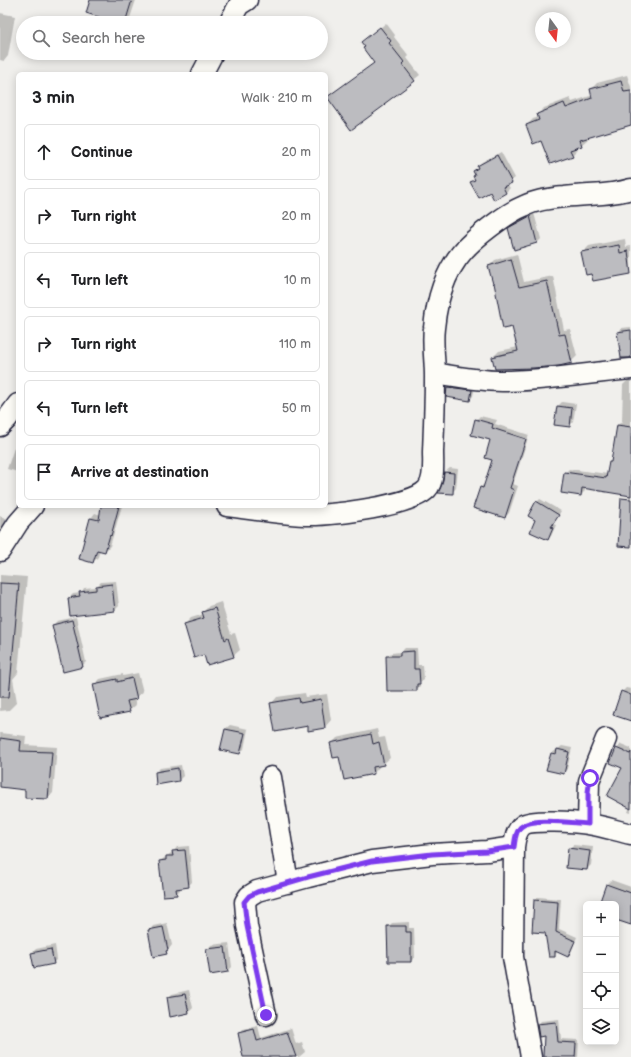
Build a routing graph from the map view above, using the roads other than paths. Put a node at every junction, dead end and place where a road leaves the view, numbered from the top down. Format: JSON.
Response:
{"nodes":[{"id":1,"x":241,"y":2,"type":"edge"},
{"id":2,"x":233,"y":16,"type":"edge"},
{"id":3,"x":209,"y":60,"type":"edge"},
{"id":4,"x":203,"y":72,"type":"edge"},
{"id":5,"x":631,"y":189,"type":"edge"},
{"id":6,"x":631,"y":369,"type":"edge"},
{"id":7,"x":435,"y":373,"type":"junction"},
{"id":8,"x":16,"y":407,"type":"edge"},
{"id":9,"x":0,"y":426,"type":"edge"},
{"id":10,"x":31,"y":508,"type":"edge"},
{"id":11,"x":245,"y":508,"type":"edge"},
{"id":12,"x":0,"y":551,"type":"edge"},
{"id":13,"x":606,"y":739,"type":"dead end"},
{"id":14,"x":271,"y":777,"type":"dead end"},
{"id":15,"x":588,"y":824,"type":"junction"},
{"id":16,"x":631,"y":834,"type":"edge"},
{"id":17,"x":514,"y":847,"type":"junction"},
{"id":18,"x":288,"y":883,"type":"junction"},
{"id":19,"x":266,"y":1015,"type":"dead end"},
{"id":20,"x":531,"y":1057,"type":"edge"}],
"edges":[{"from":1,"to":2,"type":"street"},
{"from":3,"to":4,"type":"street"},
{"from":5,"to":7,"type":"street"},
{"from":6,"to":7,"type":"street"},
{"from":7,"to":11,"type":"street"},
{"from":8,"to":9,"type":"street"},
{"from":10,"to":12,"type":"street"},
{"from":13,"to":15,"type":"street"},
{"from":14,"to":18,"type":"street"},
{"from":15,"to":16,"type":"street"},
{"from":15,"to":17,"type":"street"},
{"from":17,"to":18,"type":"street"},
{"from":17,"to":20,"type":"street"},
{"from":18,"to":19,"type":"street"}]}
